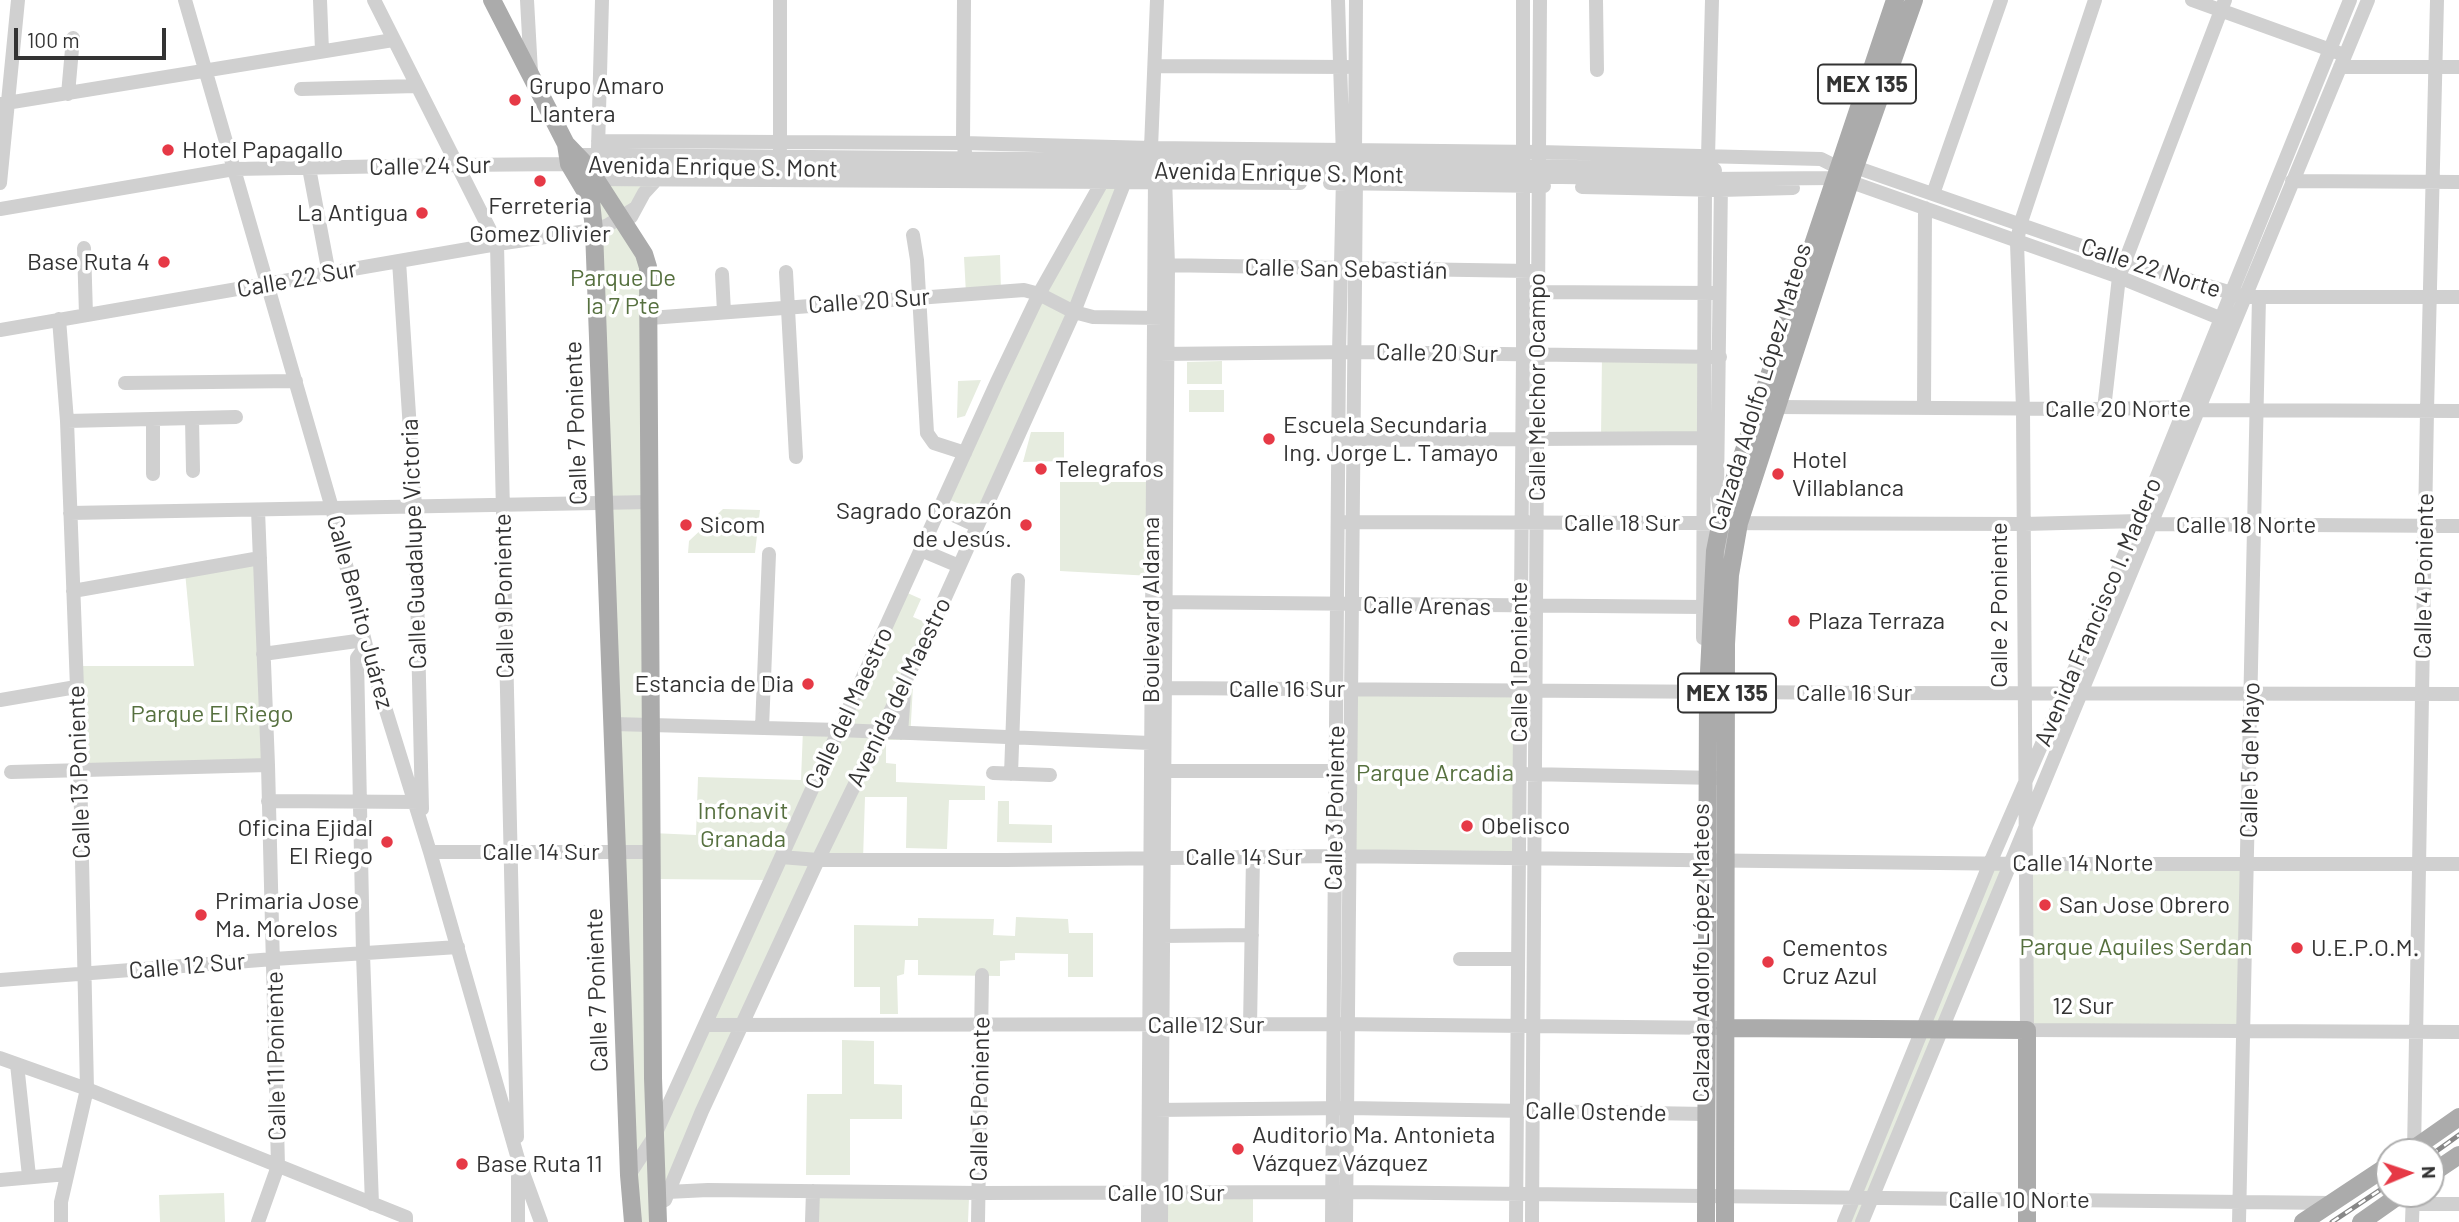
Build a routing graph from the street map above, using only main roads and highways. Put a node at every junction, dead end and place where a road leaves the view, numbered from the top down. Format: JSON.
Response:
{"nodes":[{"id":1,"x":492,"y":0,"type":"edge"},
{"id":2,"x":1895,"y":0,"type":"edge"},
{"id":3,"x":1914,"y":0,"type":"edge"},
{"id":4,"x":586,"y":161,"type":"junction"},
{"id":5,"x":1843,"y":176,"type":"junction"},
{"id":6,"x":1716,"y":860,"type":"junction"},
{"id":7,"x":1716,"y":1028,"type":"junction"},
{"id":8,"x":2027,"y":1030,"type":"joint"},
{"id":9,"x":2459,"y":1117,"type":"edge"},
{"id":10,"x":2430,"y":1138,"type":"edge"},
{"id":11,"x":2375,"y":1174,"type":"edge"},
{"id":12,"x":1716,"y":1197,"type":"junction"},
{"id":13,"x":2388,"y":1208,"type":"edge"},
{"id":14,"x":633,"y":1222,"type":"edge"},
{"id":15,"x":659,"y":1222,"type":"edge"},
{"id":16,"x":1706,"y":1222,"type":"edge"},
{"id":17,"x":1725,"y":1222,"type":"edge"},
{"id":18,"x":2027,"y":1222,"type":"edge"},
{"id":19,"x":2303,"y":1222,"type":"edge"},
{"id":20,"x":2361,"y":1222,"type":"edge"}],
"edges":[{"from":1,"to":4,"type":"main road"},
{"from":2,"to":5,"type":"main road","name":"Calzada Adolfo López Mateos","number":"MEX 135"},
{"from":3,"to":5,"type":"main road","name":"Calzada Adolfo López Mateos","number":"MEX 135"},
{"from":4,"to":14,"type":"main road","name":"Calle 7 Poniente"},
{"from":4,"to":15,"type":"main road"},
{"from":5,"to":6,"type":"main road","name":"Calzada Adolfo López Mateos","number":"MEX 135"},
{"from":5,"to":6,"type":"main road","name":"Calzada Adolfo López Mateos","number":"MEX 135"},
{"from":6,"to":7,"type":"main road","name":"Calzada Adolfo López Mateos","number":"MEX 135"},
{"from":7,"to":8,"type":"main road","name":"12 Sur"},
{"from":7,"to":12,"type":"main road","name":"Calzada Adolfo López Mateos","number":"MEX 135"},
{"from":7,"to":12,"type":"main road","name":"Calzada Adolfo López Mateos","number":"MEX 135"},
{"from":8,"to":18,"type":"main road","name":"Calle 2 Poniente"},
{"from":9,"to":10,"type":"main road"},
{"from":11,"to":19,"type":"main road"},
{"from":12,"to":16,"type":"main road","name":"Calzada Adolfo López Mateos","number":"MEX 135"},
{"from":12,"to":17,"type":"main road","name":"Calzada Adolfo López Mateos","number":"MEX 135"},
{"from":13,"to":20,"type":"main road"}]}
